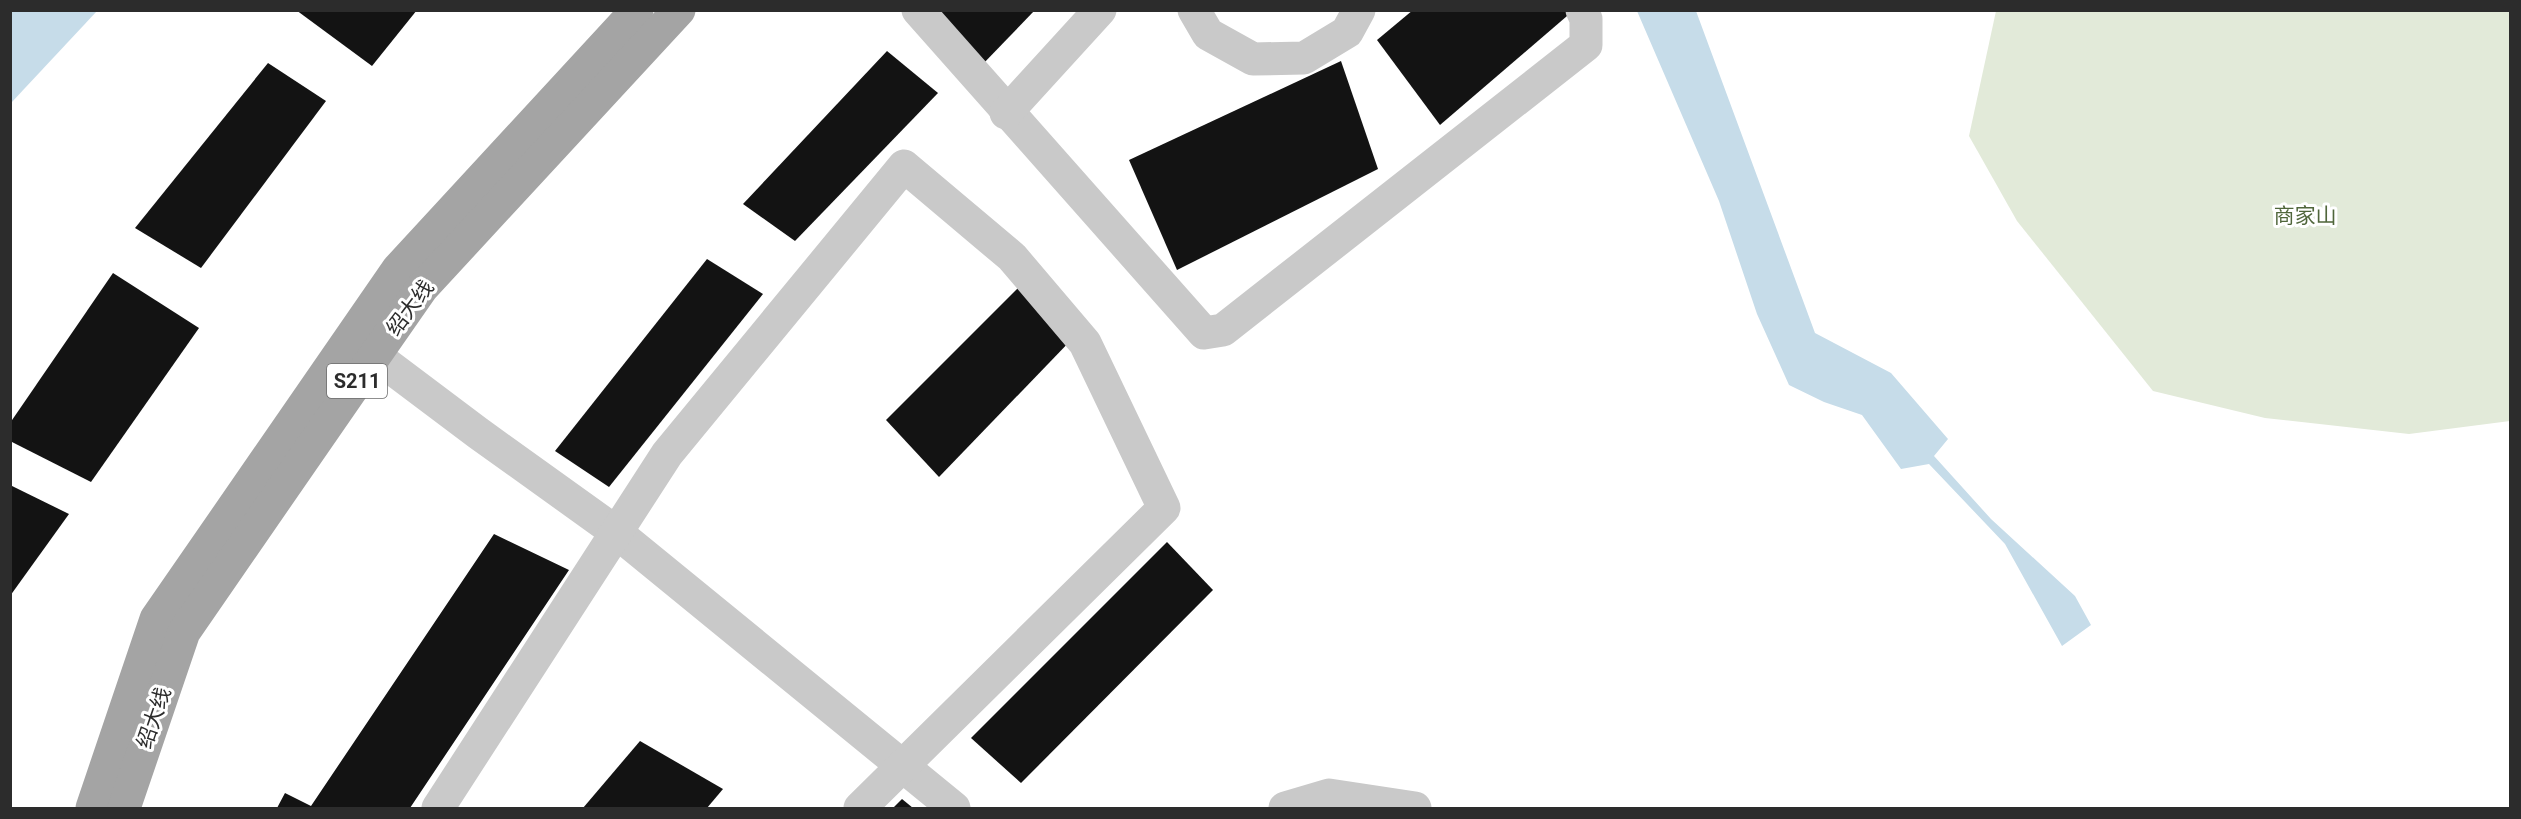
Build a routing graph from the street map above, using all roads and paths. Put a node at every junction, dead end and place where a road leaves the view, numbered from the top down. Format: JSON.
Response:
{"nodes":[{"id":1,"x":637,"y":10,"type":"edge"},
{"id":2,"x":679,"y":10,"type":"edge"},
{"id":3,"x":918,"y":10,"type":"edge"},
{"id":4,"x":1100,"y":10,"type":"edge"},
{"id":5,"x":1194,"y":10,"type":"edge"},
{"id":6,"x":1359,"y":10,"type":"edge"},
{"id":7,"x":1582,"y":10,"type":"edge"},
{"id":8,"x":1006,"y":112,"type":"junction"},
{"id":9,"x":363,"y":346,"type":"junction"},
{"id":10,"x":616,"y":532,"type":"junction"},
{"id":11,"x":903,"y":766,"type":"junction"},
{"id":12,"x":92,"y":808,"type":"edge"},
{"id":13,"x":124,"y":808,"type":"edge"},
{"id":14,"x":438,"y":808,"type":"edge"},
{"id":15,"x":860,"y":808,"type":"edge"},
{"id":16,"x":954,"y":808,"type":"edge"},
{"id":17,"x":1285,"y":808,"type":"edge"},
{"id":18,"x":1415,"y":808,"type":"edge"}],
"edges":[{"from":1,"to":9,"type":"main road","name":"绍大线","number":"S211"},
{"from":2,"to":9,"type":"main road","name":"绍大线","number":"S211"},
{"from":3,"to":8,"type":"street"},
{"from":4,"to":8,"type":"street"},
{"from":5,"to":6,"type":"street"},
{"from":7,"to":8,"type":"street"},
{"from":9,"to":10,"type":"street"},
{"from":9,"to":12,"type":"main road","name":"绍大线","number":"S211"},
{"from":9,"to":13,"type":"main road","name":"绍大线","number":"S211"},
{"from":10,"to":11,"type":"street"},
{"from":10,"to":11,"type":"street"},
{"from":10,"to":14,"type":"street"},
{"from":11,"to":15,"type":"street"},
{"from":11,"to":16,"type":"street"},
{"from":17,"to":18,"type":"street"}]}
